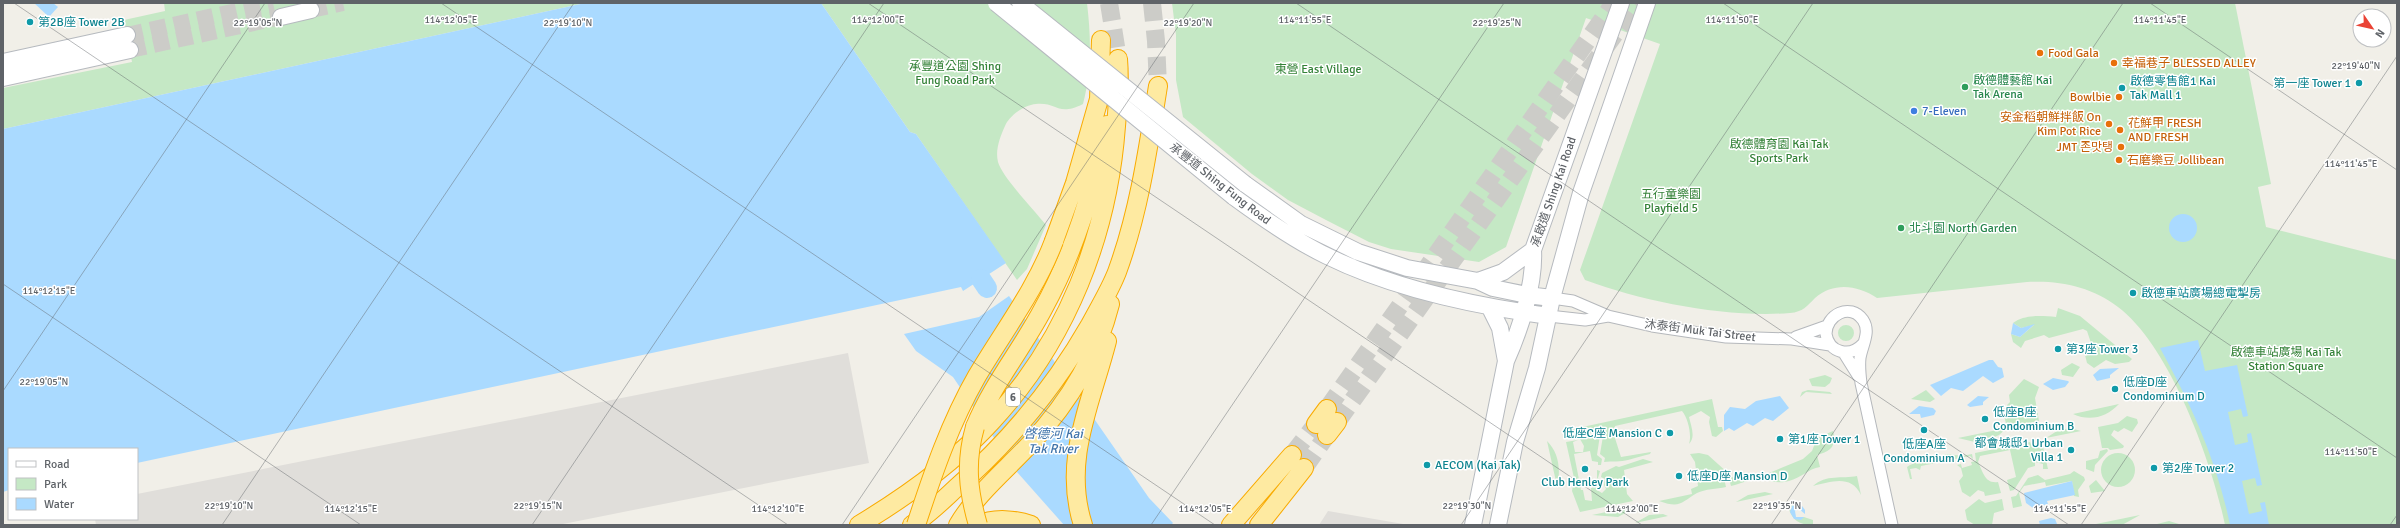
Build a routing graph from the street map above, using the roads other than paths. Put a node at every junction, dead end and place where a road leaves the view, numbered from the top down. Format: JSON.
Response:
{"nodes":[{"id":1,"x":996,"y":3,"type":"edge"},
{"id":2,"x":1020,"y":3,"type":"edge"},
{"id":3,"x":1621,"y":3,"type":"edge"},
{"id":4,"x":1647,"y":3,"type":"edge"},
{"id":5,"x":311,"y":10,"type":"tunnel mouth"},
{"id":6,"x":281,"y":17,"type":"tunnel mouth"},
{"id":7,"x":1101,"y":40,"type":"dead end"},
{"id":8,"x":3,"y":62,"type":"edge"},
{"id":9,"x":3,"y":78,"type":"edge"},
{"id":10,"x":1158,"y":86,"type":"tunnel mouth"},
{"id":11,"x":1533,"y":250,"type":"junction"},
{"id":12,"x":1117,"y":273,"type":"junction"},
{"id":13,"x":1478,"y":281,"type":"junction"},
{"id":14,"x":1527,"y":295,"type":"junction"},
{"id":15,"x":1552,"y":298,"type":"junction"},
{"id":16,"x":1490,"y":308,"type":"junction"},
{"id":17,"x":1523,"y":313,"type":"junction"},
{"id":18,"x":1549,"y":316,"type":"junction"},
{"id":19,"x":1608,"y":316,"type":"junction"},
{"id":20,"x":1827,"y":326,"type":"junction"},
{"id":21,"x":1792,"y":339,"type":"junction"},
{"id":22,"x":1830,"y":344,"type":"junction"},
{"id":23,"x":1863,"y":344,"type":"junction"},
{"id":24,"x":1844,"y":352,"type":"junction"},
{"id":25,"x":1506,"y":361,"type":"junction"},
{"id":26,"x":1095,"y":364,"type":"junction"},
{"id":27,"x":1861,"y":383,"type":"junction"},
{"id":28,"x":970,"y":517,"type":"edge"},
{"id":29,"x":859,"y":525,"type":"edge"},
{"id":30,"x":912,"y":525,"type":"edge"},
{"id":31,"x":916,"y":525,"type":"edge"},
{"id":32,"x":984,"y":525,"type":"edge"},
{"id":33,"x":1031,"y":525,"type":"edge"},
{"id":34,"x":1083,"y":525,"type":"edge"},
{"id":35,"x":1231,"y":525,"type":"edge"},
{"id":36,"x":1259,"y":525,"type":"edge"},
{"id":37,"x":1474,"y":525,"type":"edge"},
{"id":38,"x":1498,"y":525,"type":"edge"},
{"id":39,"x":1892,"y":525,"type":"edge"}],
"edges":[{"from":1,"to":16,"type":"main road","name":"承豐道 Shing Fung Road","bridge":true},
{"from":2,"to":13,"type":"main road","name":"承豐道 Shing Fung Road","bridge":true},
{"from":3,"to":11,"type":"main road","name":"承啟道 Shing Kai Road"},
{"from":4,"to":15,"type":"main road"},
{"from":5,"to":6,"type":"main road"},
{"from":7,"to":31,"type":"highway","bridge":true},
{"from":8,"to":9,"type":"main road"},
{"from":10,"to":12,"type":"highway","number":"6"},
{"from":11,"to":13,"type":"main road"},
{"from":11,"to":14,"type":"main road","name":"承啟道 Shing Kai Road"},
{"from":12,"to":26,"type":"highway"},
{"from":12,"to":30,"type":"highway","number":"6"},
{"from":13,"to":14,"type":"main road","name":"承豐道 Shing Fung Road"},
{"from":14,"to":15,"type":"main road","name":"承豐道 Shing Fung Road"},
{"from":14,"to":17,"type":"main road","name":"承啟道 Shing Kai Road"},
{"from":15,"to":18,"type":"main road"},
{"from":15,"to":19,"type":"street","name":"沐泰街 Muk Tai Street"},
{"from":16,"to":17,"type":"main road","name":"承豐道 Shing Fung Road"},
{"from":16,"to":25,"type":"main road"},
{"from":17,"to":18,"type":"main road","name":"承豐道 Shing Fung Road"},
{"from":17,"to":25,"type":"main road","name":"承啟道 Shing Kai Road"},
{"from":18,"to":19,"type":"street","name":"沐泰街 Muk Tai Street"},
{"from":18,"to":38,"type":"main road"},
{"from":19,"to":21,"type":"street","name":"沐泰街 Muk Tai Street"},
{"from":20,"to":21,"type":"street","name":"沐泰街 Muk Tai Street"},
{"from":20,"to":22,"type":"street"},
{"from":20,"to":23,"type":"street","name":"沐泰街 Muk Tai Street"},
{"from":21,"to":22,"type":"street","name":"沐泰街 Muk Tai Street"},
{"from":22,"to":24,"type":"street","name":"沐泰街 Muk Tai Street"},
{"from":23,"to":24,"type":"street"},
{"from":23,"to":27,"type":"street","name":"沐泰街 Muk Tai Street"},
{"from":24,"to":27,"type":"street","name":"沐泰街 Muk Tai Street"},
{"from":25,"to":37,"type":"main road","name":"承啟道 Shing Kai Road"},
{"from":26,"to":28,"type":"highway"},
{"from":26,"to":34,"type":"highway"},
{"from":27,"to":39,"type":"street","name":"沐泰街 Muk Tai Street"},
{"from":28,"to":29,"type":"highway","number":"6","bridge":true},
{"from":28,"to":32,"type":"highway","bridge":true},
{"from":28,"to":33,"type":"highway"},
{"from":35,"to":36,"type":"highway"}]}
